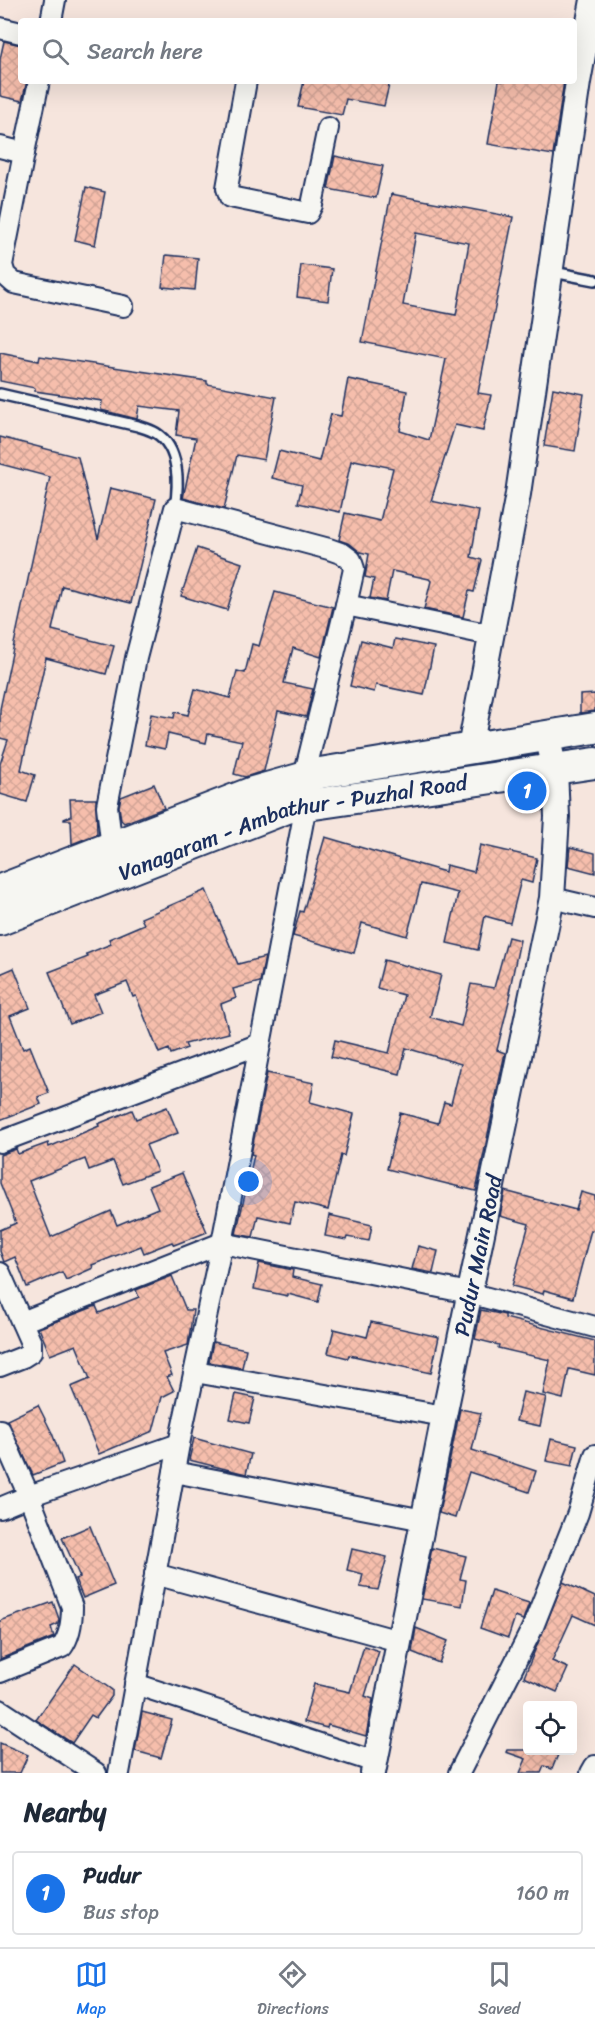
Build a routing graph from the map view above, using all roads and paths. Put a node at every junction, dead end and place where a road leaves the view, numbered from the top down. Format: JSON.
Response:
{"nodes":[{"id":1,"x":55,"y":0,"type":"edge"},
{"id":2,"x":593,"y":0,"type":"edge"},
{"id":3,"x":52,"y":18,"type":"edge"},
{"id":4,"x":0,"y":28,"type":"edge"},
{"id":5,"x":18,"y":32,"type":"edge"},
{"id":6,"x":577,"y":73,"type":"edge"},
{"id":7,"x":38,"y":84,"type":"edge"},
{"id":8,"x":245,"y":84,"type":"edge"},
{"id":9,"x":575,"y":84,"type":"edge"},
{"id":10,"x":328,"y":128,"type":"dead end"},
{"id":11,"x":0,"y":147,"type":"edge"},
{"id":12,"x":24,"y":153,"type":"junction"},
{"id":13,"x":550,"y":272,"type":"junction"},
{"id":14,"x":595,"y":280,"type":"edge"},
{"id":15,"x":123,"y":306,"type":"dead end"},
{"id":16,"x":0,"y":394,"type":"edge"},
{"id":17,"x":175,"y":508,"type":"junction"},
{"id":18,"x":346,"y":605,"type":"junction"},
{"id":19,"x":491,"y":635,"type":"junction"},
{"id":20,"x":595,"y":728,"type":"edge"},
{"id":21,"x":547,"y":736,"type":"junction"},
{"id":22,"x":470,"y":748,"type":"junction"},
{"id":23,"x":595,"y":763,"type":"edge"},
{"id":24,"x":555,"y":769,"type":"junction"},
{"id":25,"x":305,"y":791,"type":"junction"},
{"id":26,"x":114,"y":860,"type":"junction"},
{"id":27,"x":0,"y":890,"type":"edge"},
{"id":28,"x":552,"y":898,"type":"junction"},
{"id":29,"x":595,"y":908,"type":"edge"},
{"id":30,"x":0,"y":920,"type":"edge"},
{"id":31,"x":260,"y":1044,"type":"junction"},
{"id":32,"x":0,"y":1142,"type":"edge"},
{"id":33,"x":222,"y":1242,"type":"junction"},
{"id":34,"x":0,"y":1273,"type":"edge"},
{"id":35,"x":469,"y":1293,"type":"junction"},
{"id":36,"x":22,"y":1323,"type":"junction"},
{"id":37,"x":595,"y":1327,"type":"edge"},
{"id":38,"x":0,"y":1365,"type":"edge"},
{"id":39,"x":195,"y":1372,"type":"junction"},
{"id":40,"x":444,"y":1416,"type":"junction"},
{"id":41,"x":0,"y":1430,"type":"edge"},
{"id":42,"x":179,"y":1444,"type":"junction"},
{"id":43,"x":595,"y":1455,"type":"edge"},
{"id":44,"x":174,"y":1472,"type":"junction"},
{"id":45,"x":29,"y":1496,"type":"junction"},
{"id":46,"x":0,"y":1508,"type":"edge"},
{"id":47,"x":424,"y":1520,"type":"junction"},
{"id":48,"x":155,"y":1574,"type":"junction"},
{"id":49,"x":399,"y":1641,"type":"junction"},
{"id":50,"x":0,"y":1672,"type":"edge"},
{"id":51,"x":135,"y":1684,"type":"junction"},
{"id":52,"x":0,"y":1710,"type":"edge"},
{"id":53,"x":595,"y":1766,"type":"edge"},
{"id":54,"x":374,"y":1768,"type":"edge"},
{"id":55,"x":96,"y":1773,"type":"edge"},
{"id":56,"x":119,"y":1773,"type":"edge"},
{"id":57,"x":459,"y":1773,"type":"edge"},
{"id":58,"x":591,"y":1773,"type":"edge"}],
"edges":[{"from":1,"to":3,"type":"street"},
{"from":2,"to":6,"type":"street"},
{"from":4,"to":5,"type":"street"},
{"from":7,"to":12,"type":"street"},
{"from":8,"to":10,"type":"street"},
{"from":9,"to":13,"type":"street"},
{"from":11,"to":12,"type":"street"},
{"from":12,"to":15,"type":"street"},
{"from":13,"to":14,"type":"lane"},
{"from":13,"to":19,"type":"street"},
{"from":16,"to":17,"type":"lane"},
{"from":17,"to":18,"type":"street"},
{"from":17,"to":26,"type":"street"},
{"from":18,"to":19,"type":"street"},
{"from":18,"to":25,"type":"street"},
{"from":19,"to":22,"type":"street"},
{"from":20,"to":21,"type":"main road"},
{"from":21,"to":22,"type":"main road"},
{"from":21,"to":24,"type":"street","name":"Pudur Main Road"},
{"from":22,"to":25,"type":"main road"},
{"from":23,"to":24,"type":"main road","name":"Vanagaram - Ambathur - Puzhal Road"},
{"from":24,"to":25,"type":"main road","name":"Vanagaram - Ambathur - Puzhal Road"},
{"from":24,"to":28,"type":"street","name":"Pudur Main Road"},
{"from":25,"to":26,"type":"main road"},
{"from":25,"to":31,"type":"street"},
{"from":26,"to":27,"type":"main road"},
{"from":26,"to":30,"type":"main road","name":"Vanagaram - Ambathur - Puzhal Road"},
{"from":28,"to":29,"type":"street"},
{"from":28,"to":35,"type":"street","name":"Pudur Main Road"},
{"from":31,"to":32,"type":"street"},
{"from":31,"to":33,"type":"street"},
{"from":33,"to":35,"type":"street"},
{"from":33,"to":36,"type":"street"},
{"from":33,"to":39,"type":"street"},
{"from":34,"to":36,"type":"street"},
{"from":35,"to":37,"type":"street"},
{"from":35,"to":40,"type":"street","name":"Pudur Main Road"},
{"from":36,"to":38,"type":"street"},
{"from":39,"to":40,"type":"street"},
{"from":39,"to":42,"type":"street"},
{"from":40,"to":47,"type":"street","name":"Pudur Main Road"},
{"from":41,"to":45,"type":"street"},
{"from":42,"to":44,"type":"street"},
{"from":42,"to":45,"type":"street"},
{"from":43,"to":57,"type":"street"},
{"from":44,"to":47,"type":"street"},
{"from":44,"to":48,"type":"street"},
{"from":45,"to":46,"type":"street"},
{"from":45,"to":50,"type":"street"},
{"from":47,"to":49,"type":"street","name":"Pudur Main Road"},
{"from":48,"to":49,"type":"street"},
{"from":48,"to":51,"type":"street"},
{"from":49,"to":54,"type":"street","name":"Pudur Main Road"},
{"from":51,"to":54,"type":"street"},
{"from":51,"to":56,"type":"street"},
{"from":52,"to":55,"type":"street"},
{"from":53,"to":58,"type":"street"}]}
